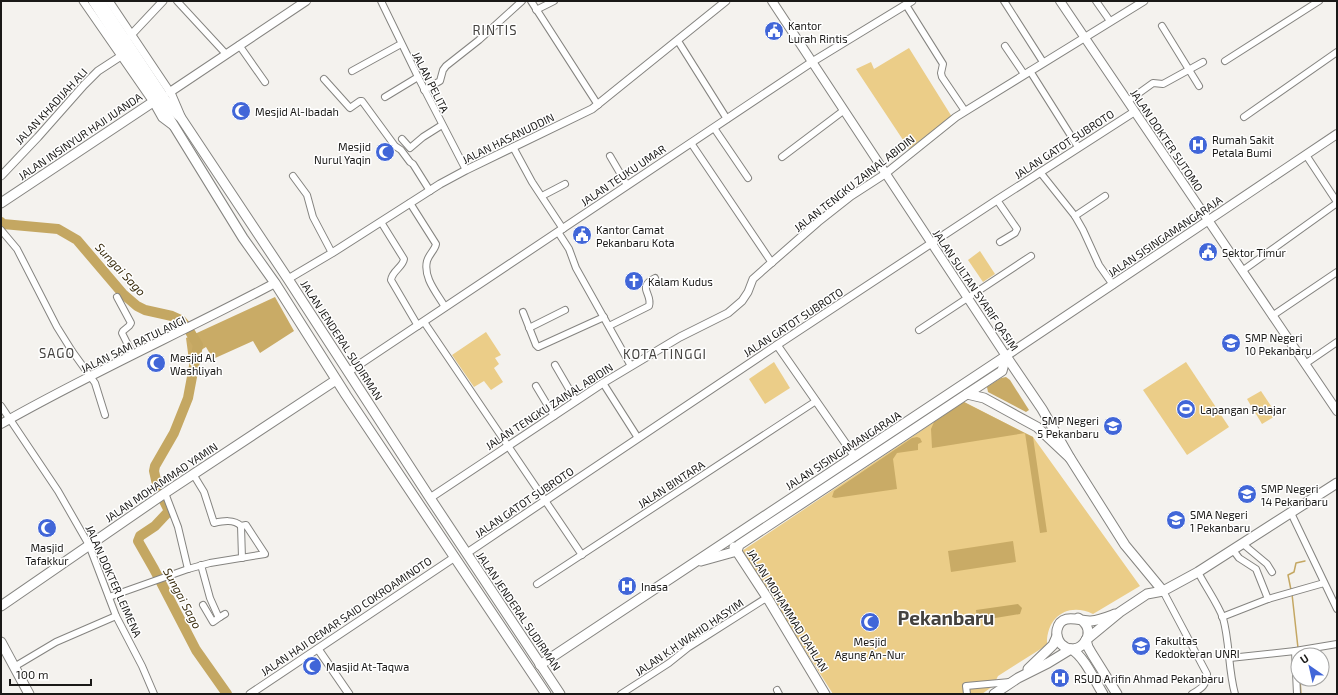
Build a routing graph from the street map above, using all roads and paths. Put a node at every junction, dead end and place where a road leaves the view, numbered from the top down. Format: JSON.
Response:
{"nodes":[{"id":1,"x":83,"y":1,"type":"edge"},
{"id":2,"x":93,"y":1,"type":"edge"},
{"id":3,"x":100,"y":1,"type":"edge"},
{"id":4,"x":109,"y":1,"type":"edge"},
{"id":5,"x":163,"y":1,"type":"edge"},
{"id":6,"x":177,"y":1,"type":"edge"},
{"id":7,"x":306,"y":1,"type":"edge"},
{"id":8,"x":381,"y":1,"type":"edge"},
{"id":9,"x":522,"y":1,"type":"edge"},
{"id":10,"x":531,"y":1,"type":"edge"},
{"id":11,"x":554,"y":1,"type":"edge"},
{"id":12,"x":726,"y":1,"type":"edge"},
{"id":13,"x":772,"y":1,"type":"edge"},
{"id":14,"x":1004,"y":1,"type":"edge"},
{"id":15,"x":1060,"y":1,"type":"edge"},
{"id":16,"x":1096,"y":1,"type":"edge"},
{"id":17,"x":1144,"y":1,"type":"edge"},
{"id":18,"x":1319,"y":1,"type":"edge"},
{"id":19,"x":909,"y":3,"type":"edge"},
{"id":20,"x":536,"y":10,"type":"junction"},
{"id":21,"x":1110,"y":21,"type":"junction"},
{"id":22,"x":1162,"y":26,"type":"dead end"},
{"id":23,"x":131,"y":35,"type":"junction"},
{"id":24,"x":1085,"y":37,"type":"junction"},
{"id":25,"x":678,"y":41,"type":"junction"},
{"id":26,"x":401,"y":44,"type":"junction"},
{"id":27,"x":239,"y":45,"type":"junction"},
{"id":28,"x":1005,"y":46,"type":"dead end"},
{"id":29,"x":1337,"y":52,"type":"edge"},
{"id":30,"x":226,"y":54,"type":"junction"},
{"id":31,"x":121,"y":56,"type":"junction"},
{"id":32,"x":1225,"y":61,"type":"dead end"},
{"id":33,"x":812,"y":62,"type":"junction"},
{"id":34,"x":1043,"y":62,"type":"junction"},
{"id":35,"x":1203,"y":62,"type":"dead end"},
{"id":36,"x":1190,"y":69,"type":"junction"},
{"id":37,"x":352,"y":71,"type":"dead end"},
{"id":38,"x":1027,"y":73,"type":"junction"},
{"id":39,"x":418,"y":77,"type":"junction"},
{"id":40,"x":324,"y":79,"type":"dead end"},
{"id":41,"x":265,"y":82,"type":"dead end"},
{"id":42,"x":1199,"y":86,"type":"dead end"},
{"id":43,"x":424,"y":90,"type":"junction"},
{"id":44,"x":170,"y":92,"type":"junction"},
{"id":45,"x":385,"y":97,"type":"dead end"},
{"id":46,"x":1128,"y":101,"type":"junction"},
{"id":47,"x":153,"y":102,"type":"junction"},
{"id":48,"x":598,"y":105,"type":"junction"},
{"id":49,"x":167,"y":108,"type":"junction"},
{"id":50,"x":843,"y":111,"type":"junction"},
{"id":51,"x":965,"y":111,"type":"junction"},
{"id":52,"x":1134,"y":112,"type":"junction"},
{"id":53,"x":1244,"y":117,"type":"dead end"},
{"id":54,"x":181,"y":118,"type":"junction"},
{"id":55,"x":727,"y":119,"type":"junction"},
{"id":56,"x":442,"y":125,"type":"junction"},
{"id":57,"x":174,"y":127,"type":"junction"},
{"id":58,"x":714,"y":128,"type":"junction"},
{"id":59,"x":1337,"y":134,"type":"edge"},
{"id":60,"x":402,"y":139,"type":"dead end"},
{"id":61,"x":691,"y":143,"type":"junction"},
{"id":62,"x":513,"y":147,"type":"junction"},
{"id":63,"x":1078,"y":147,"type":"junction"},
{"id":64,"x":1306,"y":155,"type":"junction"},
{"id":65,"x":610,"y":156,"type":"dead end"},
{"id":66,"x":782,"y":157,"type":"dead end"},
{"id":67,"x":466,"y":170,"type":"junction"},
{"id":68,"x":1040,"y":172,"type":"junction"},
{"id":69,"x":885,"y":174,"type":"junction"},
{"id":70,"x":1,"y":176,"type":"edge"},
{"id":71,"x":293,"y":176,"type":"dead end"},
{"id":72,"x":748,"y":178,"type":"dead end"},
{"id":73,"x":565,"y":184,"type":"dead end"},
{"id":74,"x":627,"y":185,"type":"junction"},
{"id":75,"x":430,"y":190,"type":"junction"},
{"id":76,"x":542,"y":196,"type":"junction"},
{"id":77,"x":1105,"y":196,"type":"dead end"},
{"id":78,"x":997,"y":200,"type":"junction"},
{"id":79,"x":1,"y":203,"type":"edge"},
{"id":80,"x":410,"y":203,"type":"junction"},
{"id":81,"x":1337,"y":203,"type":"edge"},
{"id":82,"x":1074,"y":216,"type":"junction"},
{"id":83,"x":1208,"y":221,"type":"junction"},
{"id":84,"x":381,"y":222,"type":"junction"},
{"id":85,"x":1,"y":230,"type":"edge"},
{"id":86,"x":560,"y":231,"type":"junction"},
{"id":87,"x":1000,"y":242,"type":"dead end"},
{"id":88,"x":932,"y":244,"type":"junction"},
{"id":89,"x":332,"y":253,"type":"junction"},
{"id":90,"x":1031,"y":256,"type":"dead end"},
{"id":91,"x":772,"y":263,"type":"junction"},
{"id":92,"x":1242,"y":271,"type":"junction"},
{"id":93,"x":1337,"y":272,"type":"edge"},
{"id":94,"x":655,"y":278,"type":"dead end"},
{"id":95,"x":288,"y":279,"type":"junction"},
{"id":96,"x":275,"y":283,"type":"junction"},
{"id":97,"x":1113,"y":285,"type":"junction"},
{"id":98,"x":117,"y":297,"type":"dead end"},
{"id":99,"x":967,"y":298,"type":"junction"},
{"id":100,"x":445,"y":308,"type":"junction"},
{"id":101,"x":565,"y":310,"type":"dead end"},
{"id":102,"x":523,"y":312,"type":"dead end"},
{"id":103,"x":1272,"y":316,"type":"junction"},
{"id":104,"x":604,"y":317,"type":"junction"},
{"id":105,"x":421,"y":324,"type":"junction"},
{"id":106,"x":609,"y":326,"type":"junction"},
{"id":107,"x":529,"y":328,"type":"junction"},
{"id":108,"x":919,"y":330,"type":"dead end"},
{"id":109,"x":1337,"y":342,"type":"edge"},
{"id":110,"x":777,"y":345,"type":"junction"},
{"id":111,"x":133,"y":355,"type":"junction"},
{"id":112,"x":1006,"y":356,"type":"junction"},
{"id":113,"x":1305,"y":364,"type":"junction"},
{"id":114,"x":555,"y":365,"type":"dead end"},
{"id":115,"x":631,"y":366,"type":"junction"},
{"id":116,"x":346,"y":369,"type":"junction"},
{"id":117,"x":91,"y":377,"type":"junction"},
{"id":118,"x":334,"y":377,"type":"junction"},
{"id":119,"x":604,"y":383,"type":"junction"},
{"id":120,"x":357,"y":386,"type":"junction"},
{"id":121,"x":536,"y":386,"type":"dead end"},
{"id":122,"x":967,"y":394,"type":"junction"},
{"id":123,"x":346,"y":395,"type":"junction"},
{"id":124,"x":576,"y":401,"type":"junction"},
{"id":125,"x":816,"y":401,"type":"junction"},
{"id":126,"x":1,"y":406,"type":"edge"},
{"id":127,"x":1337,"y":411,"type":"edge"},
{"id":128,"x":105,"y":415,"type":"dead end"},
{"id":129,"x":554,"y":416,"type":"junction"},
{"id":130,"x":9,"y":419,"type":"junction"},
{"id":131,"x":1,"y":424,"type":"edge"},
{"id":132,"x":638,"y":438,"type":"junction"},
{"id":133,"x":508,"y":446,"type":"junction"},
{"id":134,"x":874,"y":456,"type":"junction"},
{"id":135,"x":855,"y":457,"type":"junction"},
{"id":136,"x":1070,"y":458,"type":"junction"},
{"id":137,"x":193,"y":474,"type":"junction"},
{"id":138,"x":1337,"y":483,"type":"edge"},
{"id":139,"x":162,"y":495,"type":"junction"},
{"id":140,"x":430,"y":498,"type":"junction"},
{"id":141,"x":545,"y":501,"type":"junction"},
{"id":142,"x":1291,"y":513,"type":"junction"},
{"id":143,"x":241,"y":526,"type":"junction"},
{"id":144,"x":729,"y":539,"type":"junction"},
{"id":145,"x":1243,"y":544,"type":"junction"},
{"id":146,"x":89,"y":545,"type":"junction"},
{"id":147,"x":1233,"y":550,"type":"junction"},
{"id":148,"x":737,"y":551,"type":"junction"},
{"id":149,"x":467,"y":553,"type":"junction"},
{"id":150,"x":582,"y":555,"type":"junction"},
{"id":151,"x":455,"y":557,"type":"junction"},
{"id":152,"x":242,"y":558,"type":"junction"},
{"id":153,"x":694,"y":563,"type":"junction"},
{"id":154,"x":201,"y":565,"type":"junction"},
{"id":155,"x":188,"y":569,"type":"junction"},
{"id":156,"x":1198,"y":572,"type":"junction"},
{"id":157,"x":1272,"y":572,"type":"dead end"},
{"id":158,"x":1324,"y":583,"type":"junction"},
{"id":159,"x":537,"y":584,"type":"dead end"},
{"id":160,"x":1163,"y":591,"type":"junction"},
{"id":161,"x":109,"y":597,"type":"junction"},
{"id":162,"x":768,"y":599,"type":"junction"},
{"id":163,"x":1268,"y":599,"type":"junction"},
{"id":164,"x":203,"y":604,"type":"dead end"},
{"id":165,"x":1,"y":606,"type":"edge"},
{"id":166,"x":1337,"y":609,"type":"edge"},
{"id":167,"x":1120,"y":612,"type":"junction"},
{"id":168,"x":116,"y":616,"type":"junction"},
{"id":169,"x":1222,"y":617,"type":"junction"},
{"id":170,"x":1078,"y":618,"type":"junction"},
{"id":171,"x":1057,"y":636,"type":"junction"},
{"id":172,"x":1086,"y":640,"type":"junction"},
{"id":173,"x":1337,"y":644,"type":"edge"},
{"id":174,"x":1321,"y":647,"type":"edge"},
{"id":175,"x":2,"y":648,"type":"edge"},
{"id":176,"x":1071,"y":648,"type":"junction"},
{"id":177,"x":318,"y":649,"type":"junction"},
{"id":178,"x":1290,"y":652,"type":"edge"},
{"id":179,"x":1230,"y":658,"type":"junction"},
{"id":180,"x":540,"y":664,"type":"junction"},
{"id":181,"x":14,"y":667,"type":"junction"},
{"id":182,"x":1015,"y":680,"type":"junction"},
{"id":183,"x":29,"y":694,"type":"edge"},
{"id":184,"x":154,"y":694,"type":"edge"},
{"id":185,"x":250,"y":694,"type":"edge"},
{"id":186,"x":350,"y":694,"type":"edge"},
{"id":187,"x":546,"y":694,"type":"edge"},
{"id":188,"x":560,"y":694,"type":"edge"},
{"id":189,"x":621,"y":694,"type":"edge"},
{"id":190,"x":825,"y":694,"type":"edge"},
{"id":191,"x":967,"y":694,"type":"edge"},
{"id":192,"x":994,"y":694,"type":"edge"},
{"id":193,"x":1103,"y":694,"type":"edge"},
{"id":194,"x":1117,"y":694,"type":"edge"},
{"id":195,"x":1192,"y":694,"type":"edge"},
{"id":196,"x":1235,"y":694,"type":"edge"}],
"edges":[{"from":1,"to":31,"type":"street"},
{"from":2,"to":49,"type":"main road","name":"JALAN JENDERAL SUDIRMAN"},
{"from":3,"to":49,"type":"main road","name":"JALAN JENDERAL SUDIRMAN"},
{"from":4,"to":23,"type":"street"},
{"from":5,"to":23,"type":"street"},
{"from":6,"to":30,"type":"street"},
{"from":7,"to":27,"type":"main road"},
{"from":8,"to":26,"type":"street","name":"JALAN PELITA"},
{"from":9,"to":43,"type":"street"},
{"from":10,"to":20,"type":"street"},
{"from":11,"to":20,"type":"street"},
{"from":12,"to":25,"type":"street","name":"JALAN HASANUDDIN"},
{"from":13,"to":33,"type":"main road","name":"JALAN SULTAN SYARIF QASIM"},
{"from":14,"to":34,"type":"street"},
{"from":15,"to":24,"type":"main road","name":"JALAN DOKTER SUTOMO"},
{"from":16,"to":21,"type":"street"},
{"from":17,"to":21,"type":"street","name":"JALAN TENGKU ZAINAL ABIDIN"},
{"from":18,"to":32,"type":"street"},
{"from":19,"to":33,"type":"street","name":"JALAN TEUKU UMAR"},
{"from":19,"to":51,"type":"street"},
{"from":20,"to":48,"type":"street"},
{"from":21,"to":24,"type":"street","name":"JALAN TENGKU ZAINAL ABIDIN"},
{"from":22,"to":36,"type":"street"},
{"from":23,"to":44,"type":"street"},
{"from":24,"to":34,"type":"street","name":"JALAN TENGKU ZAINAL ABIDIN"},
{"from":24,"to":46,"type":"main road","name":"JALAN DOKTER SUTOMO"},
{"from":25,"to":48,"type":"street","name":"JALAN HASANUDDIN"},
{"from":25,"to":55,"type":"street"},
{"from":26,"to":37,"type":"street"},
{"from":26,"to":39,"type":"street","name":"JALAN PELITA"},
{"from":27,"to":30,"type":"main road"},
{"from":27,"to":41,"type":"street"},
{"from":28,"to":38,"type":"street"},
{"from":29,"to":53,"type":"street"},
{"from":30,"to":44,"type":"main road"},
{"from":31,"to":47,"type":"street"},
{"from":31,"to":70,"type":"street","name":"JALAN KHADIJAH ALI"},
{"from":33,"to":50,"type":"main road","name":"JALAN SULTAN SYARIF QASIM"},
{"from":33,"to":55,"type":"street","name":"JALAN TEUKU UMAR"},
{"from":34,"to":38,"type":"street","name":"JALAN TENGKU ZAINAL ABIDIN"},
{"from":35,"to":36,"type":"street"},
{"from":36,"to":42,"type":"street"},
{"from":36,"to":46,"type":"street"},
{"from":38,"to":51,"type":"street","name":"JALAN TENGKU ZAINAL ABIDIN"},
{"from":38,"to":63,"type":"street"},
{"from":39,"to":43,"type":"street","name":"JALAN PELITA"},
{"from":39,"to":45,"type":"street"},
{"from":40,"to":75,"type":"street"},
{"from":43,"to":56,"type":"street","name":"JALAN PELITA"},
{"from":44,"to":54,"type":"street"},
{"from":46,"to":52,"type":"main road","name":"JALAN DOKTER SUTOMO"},
{"from":47,"to":57,"type":"street"},
{"from":47,"to":79,"type":"main road","name":"JALAN INSINYUR HAJI JUANDA"},
{"from":48,"to":62,"type":"street","name":"JALAN HASANUDDIN"},
{"from":49,"to":54,"type":"main road","name":"JALAN JENDERAL SUDIRMAN"},
{"from":49,"to":57,"type":"main road","name":"JALAN JENDERAL SUDIRMAN"},
{"from":50,"to":66,"type":"street"},
{"from":50,"to":69,"type":"main road","name":"JALAN SULTAN SYARIF QASIM"},
{"from":51,"to":69,"type":"street","name":"JALAN TENGKU ZAINAL ABIDIN"},
{"from":52,"to":63,"type":"street","name":"JALAN GATOT SUBROTO"},
{"from":52,"to":83,"type":"main road","name":"JALAN DOKTER SUTOMO"},
{"from":54,"to":95,"type":"main road","name":"JALAN JENDERAL SUDIRMAN"},
{"from":55,"to":58,"type":"street","name":"JALAN TEUKU UMAR"},
{"from":56,"to":60,"type":"street"},
{"from":56,"to":67,"type":"street","name":"JALAN PELITA"},
{"from":57,"to":96,"type":"main road","name":"JALAN JENDERAL SUDIRMAN"},
{"from":58,"to":61,"type":"street","name":"JALAN TEUKU UMAR"},
{"from":58,"to":72,"type":"street"},
{"from":59,"to":64,"type":"main road","name":"JALAN SISINGAMANGARAJA"},
{"from":61,"to":74,"type":"street","name":"JALAN TEUKU UMAR"},
{"from":61,"to":91,"type":"street"},
{"from":62,"to":67,"type":"street","name":"JALAN HASANUDDIN"},
{"from":62,"to":76,"type":"street"},
{"from":63,"to":68,"type":"street","name":"JALAN GATOT SUBROTO"},
{"from":64,"to":81,"type":"street"},
{"from":64,"to":83,"type":"main road","name":"JALAN SISINGAMANGARAJA"},
{"from":65,"to":74,"type":"street"},
{"from":67,"to":75,"type":"street","name":"JALAN HASANUDDIN"},
{"from":68,"to":78,"type":"street","name":"JALAN GATOT SUBROTO"},
{"from":68,"to":82,"type":"street"},
{"from":69,"to":88,"type":"main road","name":"JALAN SULTAN SYARIF QASIM"},
{"from":69,"to":91,"type":"street","name":"JALAN TENGKU ZAINAL ABIDIN"},
{"from":71,"to":89,"type":"street"},
{"from":73,"to":76,"type":"street"},
{"from":74,"to":86,"type":"street","name":"JALAN TEUKU UMAR"},
{"from":75,"to":80,"type":"street","name":"JALAN HASANUDDIN"},
{"from":76,"to":86,"type":"street"},
{"from":77,"to":82,"type":"street"},
{"from":78,"to":87,"type":"street"},
{"from":78,"to":88,"type":"street","name":"JALAN GATOT SUBROTO"},
{"from":80,"to":84,"type":"street","name":"JALAN HASANUDDIN"},
{"from":80,"to":100,"type":"street"},
{"from":81,"to":92,"type":"street"},
{"from":82,"to":97,"type":"street"},
{"from":83,"to":92,"type":"main road","name":"JALAN DOKTER SUTOMO"},
{"from":83,"to":97,"type":"main road","name":"JALAN SISINGAMANGARAJA"},
{"from":84,"to":89,"type":"street","name":"JALAN HASANUDDIN"},
{"from":84,"to":105,"type":"street"},
{"from":85,"to":117,"type":"street"},
{"from":86,"to":100,"type":"street","name":"JALAN TEUKU UMAR"},
{"from":86,"to":104,"type":"street"},
{"from":88,"to":99,"type":"main road","name":"JALAN SULTAN SYARIF QASIM"},
{"from":88,"to":110,"type":"street","name":"JALAN GATOT SUBROTO"},
{"from":89,"to":95,"type":"street","name":"JALAN HASANUDDIN"},
{"from":90,"to":99,"type":"street"},
{"from":91,"to":115,"type":"street","name":"JALAN TENGKU ZAINAL ABIDIN"},
{"from":92,"to":103,"type":"main road","name":"JALAN DOKTER SUTOMO"},
{"from":93,"to":103,"type":"street"},
{"from":94,"to":106,"type":"street"},
{"from":95,"to":116,"type":"main road","name":"JALAN JENDERAL SUDIRMAN"},
{"from":96,"to":111,"type":"main road","name":"JALAN SAM RATULANGI"},
{"from":96,"to":118,"type":"main road","name":"JALAN JENDERAL SUDIRMAN"},
{"from":97,"to":112,"type":"main road","name":"JALAN SISINGAMANGARAJA"},
{"from":98,"to":111,"type":"street"},
{"from":99,"to":108,"type":"street"},
{"from":99,"to":112,"type":"main road","name":"JALAN SULTAN SYARIF QASIM"},
{"from":100,"to":105,"type":"street","name":"JALAN TEUKU UMAR"},
{"from":101,"to":107,"type":"street"},
{"from":102,"to":107,"type":"street"},
{"from":103,"to":113,"type":"main road","name":"JALAN DOKTER SUTOMO"},
{"from":104,"to":106,"type":"street"},
{"from":104,"to":107,"type":"street"},
{"from":105,"to":116,"type":"street","name":"JALAN TEUKU UMAR"},
{"from":105,"to":133,"type":"street"},
{"from":106,"to":115,"type":"street"},
{"from":109,"to":113,"type":"street"},
{"from":110,"to":125,"type":"street"},
{"from":110,"to":132,"type":"street","name":"JALAN GATOT SUBROTO"},
{"from":111,"to":117,"type":"main road","name":"JALAN SAM RATULANGI"},
{"from":112,"to":122,"type":"main road","name":"JALAN SISINGAMANGARAJA"},
{"from":112,"to":135,"type":"main road","name":"JALAN SISINGAMANGARAJA"},
{"from":112,"to":136,"type":"main road","name":"JALAN SULTAN SYARIF QASIM"},
{"from":113,"to":127,"type":"main road","name":"JALAN DOKTER SUTOMO"},
{"from":114,"to":124,"type":"street"},
{"from":115,"to":119,"type":"street","name":"JALAN TENGKU ZAINAL ABIDIN"},
{"from":116,"to":118,"type":"main road","name":"JALAN MOHAMMAD YAMIN"},
{"from":116,"to":120,"type":"main road","name":"JALAN JENDERAL SUDIRMAN"},
{"from":117,"to":128,"type":"street"},
{"from":117,"to":130,"type":"main road","name":"JALAN SAM RATULANGI"},
{"from":118,"to":123,"type":"main road","name":"JALAN JENDERAL SUDIRMAN"},
{"from":118,"to":137,"type":"main road","name":"JALAN MOHAMMAD YAMIN"},
{"from":119,"to":124,"type":"street","name":"JALAN TENGKU ZAINAL ABIDIN"},
{"from":119,"to":132,"type":"street"},
{"from":120,"to":123,"type":"main road"},
{"from":120,"to":140,"type":"main road","name":"JALAN JENDERAL SUDIRMAN"},
{"from":121,"to":129,"type":"street"},
{"from":122,"to":134,"type":"main road","name":"JALAN SISINGAMANGARAJA"},
{"from":122,"to":136,"type":"main road"},
{"from":123,"to":151,"type":"main road","name":"JALAN JENDERAL SUDIRMAN"},
{"from":124,"to":129,"type":"street","name":"JALAN TENGKU ZAINAL ABIDIN"},
{"from":125,"to":135,"type":"street"},
{"from":125,"to":150,"type":"street","name":"JALAN BINTARA"},
{"from":126,"to":130,"type":"street","name":"JALAN DOKTER LEIMENA"},
{"from":129,"to":133,"type":"street","name":"JALAN TENGKU ZAINAL ABIDIN"},
{"from":130,"to":131,"type":"main road","name":"JALAN SAM RATULANGI"},
{"from":130,"to":146,"type":"street","name":"JALAN DOKTER LEIMENA"},
{"from":132,"to":141,"type":"street","name":"JALAN GATOT SUBROTO"},
{"from":133,"to":140,"type":"street","name":"JALAN TENGKU ZAINAL ABIDIN"},
{"from":133,"to":141,"type":"street"},
{"from":134,"to":135,"type":"main road"},
{"from":134,"to":148,"type":"main road","name":"JALAN SISINGAMANGARAJA"},
{"from":135,"to":144,"type":"main road","name":"JALAN SISINGAMANGARAJA"},
{"from":136,"to":160,"type":"main road","name":"JALAN SULTAN SYARIF QASIM"},
{"from":137,"to":139,"type":"main road","name":"JALAN MOHAMMAD YAMIN"},
{"from":137,"to":143,"type":"street"},
{"from":138,"to":142,"type":"main road"},
{"from":139,"to":146,"type":"main road","name":"JALAN MOHAMMAD YAMIN"},
{"from":139,"to":155,"type":"street"},
{"from":140,"to":149,"type":"main road","name":"JALAN JENDERAL SUDIRMAN"},
{"from":141,"to":149,"type":"street","name":"JALAN GATOT SUBROTO"},
{"from":141,"to":150,"type":"street"},
{"from":142,"to":145,"type":"main road"},
{"from":142,"to":158,"type":"street"},
{"from":143,"to":152,"type":"street"},
{"from":143,"to":152,"type":"street"},
{"from":144,"to":148,"type":"main road","name":"JALAN MOHAMMAD DAHLAN"},
{"from":144,"to":153,"type":"main road","name":"JALAN SISINGAMANGARAJA"},
{"from":145,"to":147,"type":"main road"},
{"from":145,"to":157,"type":"street"},
{"from":146,"to":161,"type":"street","name":"JALAN DOKTER LEIMENA"},
{"from":146,"to":165,"type":"main road","name":"JALAN MOHAMMAD YAMIN"},
{"from":147,"to":156,"type":"main road"},
{"from":147,"to":163,"type":"street"},
{"from":148,"to":153,"type":"main road","name":"JALAN SISINGAMANGARAJA"},
{"from":148,"to":162,"type":"main road","name":"JALAN MOHAMMAD DAHLAN"},
{"from":149,"to":180,"type":"main road","name":"JALAN JENDERAL SUDIRMAN"},
{"from":150,"to":159,"type":"street","name":"JALAN BINTARA"},
{"from":151,"to":177,"type":"street","name":"JALAN HAJI OEMAR SAID COKROAMINOTO"},
{"from":151,"to":187,"type":"main road","name":"JALAN JENDERAL SUDIRMAN"},
{"from":152,"to":154,"type":"street"},
{"from":153,"to":180,"type":"main road","name":"JALAN SISINGAMANGARAJA"},
{"from":154,"to":155,"type":"street"},
{"from":154,"to":164,"type":"street"},
{"from":155,"to":161,"type":"street"},
{"from":156,"to":160,"type":"main road"},
{"from":156,"to":169,"type":"street"},
{"from":158,"to":163,"type":"street"},
{"from":158,"to":166,"type":"street"},
{"from":160,"to":167,"type":"main road"},
{"from":160,"to":195,"type":"street"},
{"from":161,"to":168,"type":"street","name":"JALAN DOKTER LEIMENA"},
{"from":162,"to":189,"type":"street","name":"JALAN K.H WAHID HASYIM"},
{"from":162,"to":190,"type":"main road","name":"JALAN MOHAMMAD DAHLAN"},
{"from":163,"to":169,"type":"street"},
{"from":167,"to":170,"type":"main road"},
{"from":167,"to":172,"type":"main road"},
{"from":168,"to":181,"type":"street"},
{"from":168,"to":184,"type":"street","name":"JALAN DOKTER LEIMENA"},
{"from":169,"to":179,"type":"street"},
{"from":170,"to":171,"type":"main road"},
{"from":170,"to":172,"type":"main road"},
{"from":171,"to":176,"type":"main road"},
{"from":171,"to":182,"type":"main road"},
{"from":172,"to":176,"type":"main road"},
{"from":172,"to":194,"type":"main road"},
{"from":173,"to":174,"type":"street"},
{"from":175,"to":181,"type":"main road"},
{"from":176,"to":182,"type":"main road"},
{"from":176,"to":193,"type":"main road"},
{"from":177,"to":185,"type":"street","name":"JALAN HAJI OEMAR SAID COKROAMINOTO"},
{"from":177,"to":186,"type":"street"},
{"from":178,"to":179,"type":"street"},
{"from":179,"to":196,"type":"street"},
{"from":180,"to":188,"type":"main road","name":"JALAN JENDERAL SUDIRMAN"},
{"from":181,"to":183,"type":"main road"},
{"from":182,"to":191,"type":"street"},
{"from":182,"to":192,"type":"main road"}]}
